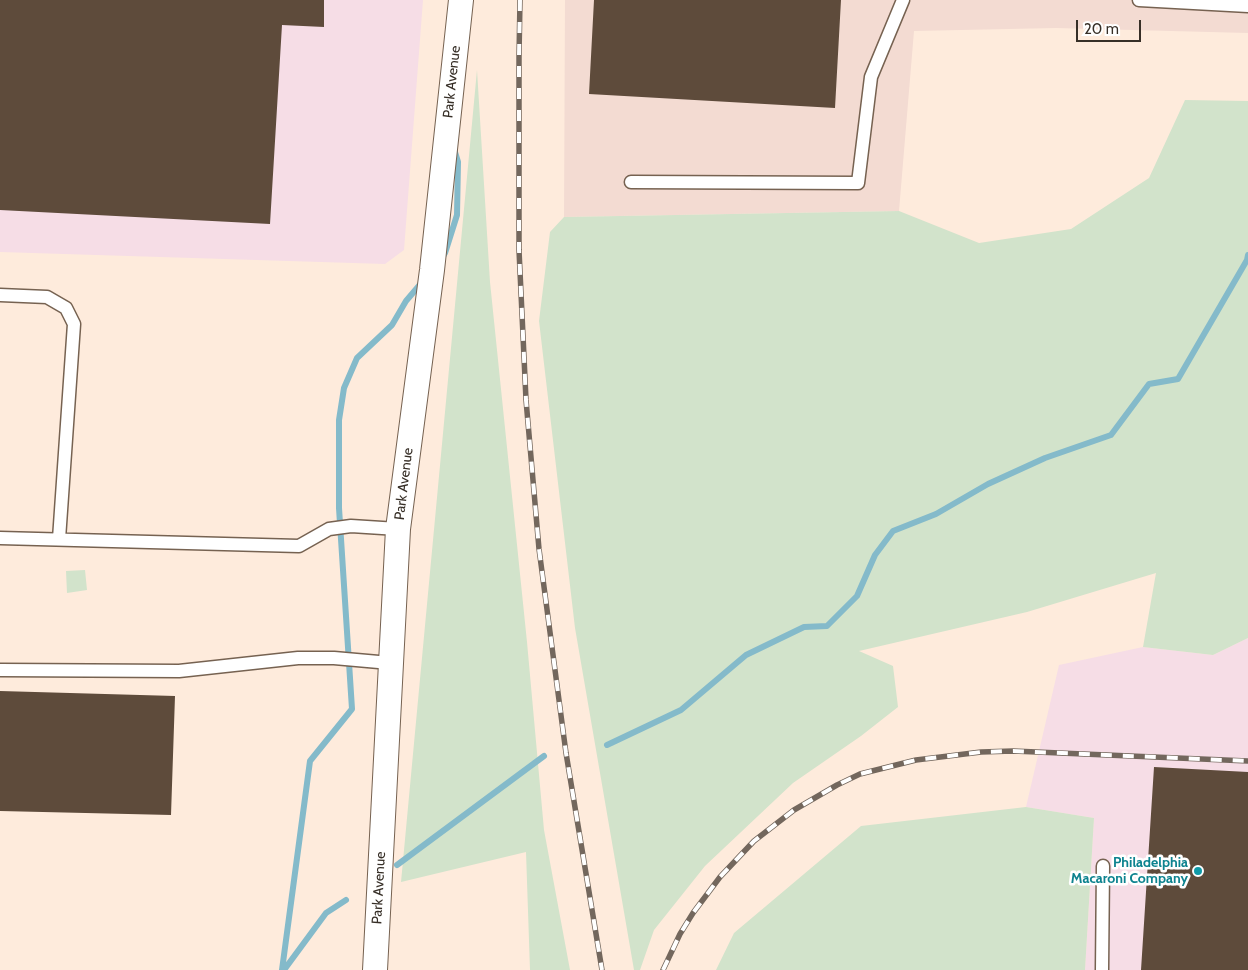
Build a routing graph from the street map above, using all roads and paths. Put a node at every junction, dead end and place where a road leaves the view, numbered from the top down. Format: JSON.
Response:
{"nodes":[{"id":1,"x":461,"y":0,"type":"edge"},
{"id":2,"x":903,"y":0,"type":"edge"},
{"id":3,"x":1139,"y":0,"type":"edge"},
{"id":4,"x":1248,"y":6,"type":"edge"},
{"id":5,"x":631,"y":182,"type":"dead end"},
{"id":6,"x":0,"y":295,"type":"edge"},
{"id":7,"x":398,"y":530,"type":"junction"},
{"id":8,"x":0,"y":538,"type":"edge"},
{"id":9,"x":59,"y":539,"type":"junction"},
{"id":10,"x":390,"y":663,"type":"junction"},
{"id":11,"x":0,"y":670,"type":"edge"},
{"id":12,"x":1103,"y":866,"type":"dead end"},
{"id":13,"x":375,"y":970,"type":"edge"},
{"id":14,"x":1102,"y":970,"type":"edge"}],
"edges":[{"from":1,"to":7,"type":"street","name":"Park Avenue"},
{"from":2,"to":5,"type":"lane"},
{"from":3,"to":4,"type":"lane"},
{"from":6,"to":9,"type":"lane"},
{"from":7,"to":9,"type":"lane"},
{"from":7,"to":10,"type":"street","name":"Park Avenue"},
{"from":8,"to":9,"type":"lane"},
{"from":10,"to":11,"type":"lane"},
{"from":10,"to":13,"type":"street","name":"Park Avenue"},
{"from":12,"to":14,"type":"lane"}]}
